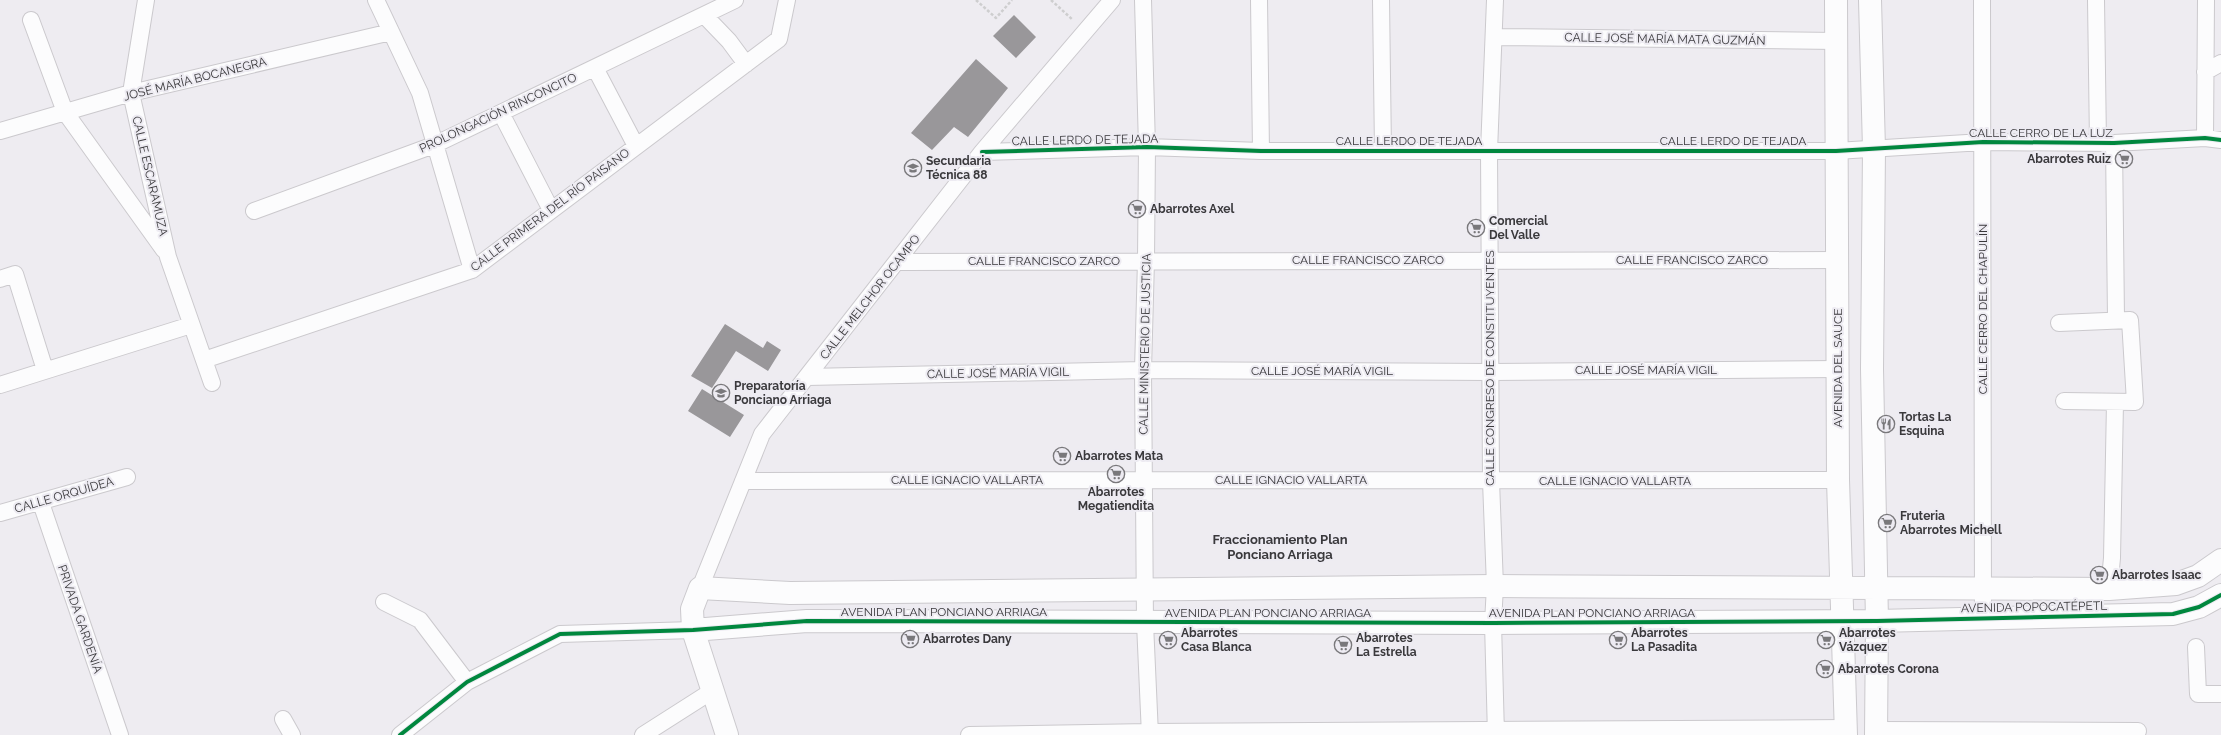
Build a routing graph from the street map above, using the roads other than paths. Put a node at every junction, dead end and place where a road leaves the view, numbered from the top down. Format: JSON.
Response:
{"nodes":[{"id":1,"x":146,"y":0,"type":"edge"},
{"id":2,"x":376,"y":0,"type":"edge"},
{"id":3,"x":736,"y":0,"type":"edge"},
{"id":4,"x":787,"y":0,"type":"edge"},
{"id":5,"x":1112,"y":0,"type":"edge"},
{"id":6,"x":1143,"y":0,"type":"edge"},
{"id":7,"x":1259,"y":0,"type":"edge"},
{"id":8,"x":1381,"y":0,"type":"edge"},
{"id":9,"x":1495,"y":0,"type":"edge"},
{"id":10,"x":1836,"y":0,"type":"edge"},
{"id":11,"x":1870,"y":0,"type":"edge"},
{"id":12,"x":1982,"y":0,"type":"edge"},
{"id":13,"x":2096,"y":0,"type":"edge"},
{"id":14,"x":2206,"y":0,"type":"edge"},
{"id":15,"x":704,"y":15,"type":"junction"},
{"id":16,"x":31,"y":20,"type":"dead end"},
{"id":17,"x":391,"y":32,"type":"junction"},
{"id":18,"x":1495,"y":38,"type":"junction"},
{"id":19,"x":1836,"y":41,"type":"junction"},
{"id":20,"x":2221,"y":63,"type":"edge"},
{"id":21,"x":746,"y":64,"type":"junction"},
{"id":22,"x":595,"y":68,"type":"junction"},
{"id":23,"x":2206,"y":72,"type":"junction"},
{"id":24,"x":132,"y":93,"type":"junction"},
{"id":25,"x":65,"y":112,"type":"junction"},
{"id":26,"x":501,"y":113,"type":"junction"},
{"id":27,"x":0,"y":130,"type":"edge"},
{"id":28,"x":2205,"y":138,"type":"junction"},
{"id":29,"x":2221,"y":140,"type":"edge"},
{"id":30,"x":1983,"y":142,"type":"junction"},
{"id":31,"x":2098,"y":143,"type":"junction"},
{"id":32,"x":2114,"y":143,"type":"junction"},
{"id":33,"x":434,"y":145,"type":"junction"},
{"id":34,"x":636,"y":146,"type":"junction"},
{"id":35,"x":1147,"y":147,"type":"junction"},
{"id":36,"x":1874,"y":149,"type":"junction"},
{"id":37,"x":1261,"y":151,"type":"junction"},
{"id":38,"x":1383,"y":151,"type":"junction"},
{"id":39,"x":1836,"y":151,"type":"junction"},
{"id":40,"x":982,"y":152,"type":"junction"},
{"id":41,"x":1489,"y":152,"type":"junction"},
{"id":42,"x":551,"y":210,"type":"junction"},
{"id":43,"x":254,"y":211,"type":"dead end"},
{"id":44,"x":168,"y":256,"type":"junction"},
{"id":45,"x":1146,"y":260,"type":"junction"},
{"id":46,"x":1490,"y":260,"type":"junction"},
{"id":47,"x":1837,"y":260,"type":"junction"},
{"id":48,"x":899,"y":262,"type":"junction"},
{"id":49,"x":472,"y":270,"type":"junction"},
{"id":50,"x":7,"y":276,"type":"edge"},
{"id":51,"x":2123,"y":320,"type":"junction"},
{"id":52,"x":2059,"y":323,"type":"dead end"},
{"id":53,"x":191,"y":325,"type":"junction"},
{"id":54,"x":204,"y":360,"type":"junction"},
{"id":55,"x":1837,"y":369,"type":"junction"},
{"id":56,"x":44,"y":370,"type":"junction"},
{"id":57,"x":1143,"y":370,"type":"junction"},
{"id":58,"x":1490,"y":372,"type":"junction"},
{"id":59,"x":807,"y":377,"type":"junction"},
{"id":60,"x":212,"y":384,"type":"dead end"},
{"id":61,"x":0,"y":385,"type":"edge"},
{"id":62,"x":2064,"y":401,"type":"dead end"},
{"id":63,"x":2115,"y":403,"type":"junction"},
{"id":64,"x":127,"y":477,"type":"dead end"},
{"id":65,"x":1144,"y":479,"type":"junction"},
{"id":66,"x":1838,"y":480,"type":"junction"},
{"id":67,"x":743,"y":481,"type":"junction"},
{"id":68,"x":1491,"y":481,"type":"junction"},
{"id":69,"x":41,"y":503,"type":"junction"},
{"id":70,"x":0,"y":513,"type":"edge"},
{"id":71,"x":2221,"y":560,"type":"edge"},
{"id":72,"x":1495,"y":586,"type":"junction"},
{"id":73,"x":1843,"y":587,"type":"junction"},
{"id":74,"x":1983,"y":587,"type":"junction"},
{"id":75,"x":700,"y":588,"type":"junction"},
{"id":76,"x":1145,"y":588,"type":"junction"},
{"id":77,"x":1877,"y":588,"type":"junction"},
{"id":78,"x":2109,"y":589,"type":"junction"},
{"id":79,"x":790,"y":593,"type":"junction"},
{"id":80,"x":2221,"y":595,"type":"edge"},
{"id":81,"x":384,"y":602,"type":"dead end"},
{"id":82,"x":1982,"y":619,"type":"junction"},
{"id":83,"x":807,"y":621,"type":"junction"},
{"id":84,"x":1844,"y":621,"type":"junction"},
{"id":85,"x":1878,"y":622,"type":"junction"},
{"id":86,"x":1145,"y":623,"type":"junction"},
{"id":87,"x":1493,"y":623,"type":"junction"},
{"id":88,"x":693,"y":630,"type":"junction"},
{"id":89,"x":2196,"y":647,"type":"dead end"},
{"id":90,"x":467,"y":682,"type":"junction"},
{"id":91,"x":712,"y":691,"type":"junction"},
{"id":92,"x":2221,"y":694,"type":"edge"},
{"id":93,"x":283,"y":719,"type":"dead end"},
{"id":94,"x":2138,"y":731,"type":"dead end"},
{"id":95,"x":1846,"y":732,"type":"edge"},
{"id":96,"x":1876,"y":732,"type":"edge"},
{"id":97,"x":1150,"y":733,"type":"edge"},
{"id":98,"x":1496,"y":733,"type":"edge"},
{"id":99,"x":120,"y":735,"type":"edge"},
{"id":100,"x":292,"y":735,"type":"edge"},
{"id":101,"x":400,"y":735,"type":"edge"},
{"id":102,"x":643,"y":735,"type":"edge"},
{"id":103,"x":727,"y":735,"type":"edge"},
{"id":104,"x":969,"y":735,"type":"edge"}],
"edges":[{"from":1,"to":24,"type":"street","name":"CALLE ESCARAMUZA"},
{"from":2,"to":17,"type":"street"},
{"from":3,"to":15,"type":"street","name":"PROLONGACIÓN RINCONCITO"},
{"from":4,"to":21,"type":"street","name":"CALLE PRIMERA DEL RÍO PAISANO"},
{"from":5,"to":40,"type":"street","name":"CALLE MELCHOR OCAMPO"},
{"from":6,"to":35,"type":"street","name":"CALLE MINISTERIO DE JUSTICIA"},
{"from":7,"to":37,"type":"street"},
{"from":8,"to":38,"type":"street"},
{"from":9,"to":18,"type":"street","name":"CALLE CONGRESO DE CONSTITUYENTES"},
{"from":10,"to":19,"type":"street","name":"AVENIDA DEL SAUCE"},
{"from":11,"to":36,"type":"street"},
{"from":12,"to":30,"type":"street","name":"CALLE CERRO DEL CHAPULÍN"},
{"from":13,"to":31,"type":"street"},
{"from":14,"to":23,"type":"street"},
{"from":15,"to":21,"type":"street"},
{"from":15,"to":22,"type":"street","name":"PROLONGACIÓN RINCONCITO"},
{"from":16,"to":25,"type":"street"},
{"from":17,"to":24,"type":"street","name":"JOSÉ MARÍA BOCANEGRA"},
{"from":17,"to":33,"type":"street"},
{"from":18,"to":19,"type":"street","name":"CALLE JOSÉ MARÍA MATA GUZMÁN"},
{"from":18,"to":41,"type":"street","name":"CALLE CONGRESO DE CONSTITUYENTES"},
{"from":19,"to":39,"type":"street","name":"AVENIDA DEL SAUCE"},
{"from":20,"to":23,"type":"street"},
{"from":21,"to":34,"type":"street","name":"CALLE PRIMERA DEL RÍO PAISANO"},
{"from":22,"to":26,"type":"street","name":"PROLONGACIÓN RINCONCITO"},
{"from":22,"to":34,"type":"street"},
{"from":23,"to":28,"type":"street"},
{"from":24,"to":25,"type":"street","name":"JOSÉ MARÍA BOCANEGRA"},
{"from":24,"to":44,"type":"street","name":"CALLE ESCARAMUZA"},
{"from":25,"to":27,"type":"street","name":"JOSÉ MARÍA BOCANEGRA"},
{"from":25,"to":44,"type":"street"},
{"from":26,"to":33,"type":"street","name":"PROLONGACIÓN RINCONCITO"},
{"from":26,"to":42,"type":"street"},
{"from":28,"to":29,"type":"street","name":"CALLE CERRO DE LA LUZ"},
{"from":28,"to":32,"type":"street","name":"CALLE CERRO DE LA LUZ"},
{"from":30,"to":31,"type":"street","name":"CALLE CERRO DE LA LUZ"},
{"from":30,"to":36,"type":"street","name":"CALLE CERRO DE LA LUZ"},
{"from":30,"to":74,"type":"street","name":"CALLE CERRO DEL CHAPULÍN"},
{"from":31,"to":32,"type":"street","name":"CALLE CERRO DE LA LUZ"},
{"from":32,"to":51,"type":"street"},
{"from":33,"to":43,"type":"street","name":"PROLONGACIÓN RINCONCITO"},
{"from":33,"to":49,"type":"street"},
{"from":34,"to":42,"type":"street","name":"CALLE PRIMERA DEL RÍO PAISANO"},
{"from":35,"to":37,"type":"street","name":"CALLE LERDO DE TEJADA"},
{"from":35,"to":40,"type":"street","name":"CALLE LERDO DE TEJADA"},
{"from":35,"to":45,"type":"street","name":"CALLE MINISTERIO DE JUSTICIA"},
{"from":36,"to":39,"type":"street","name":"CALLE CERRO DE LA LUZ"},
{"from":36,"to":77,"type":"street"},
{"from":37,"to":38,"type":"street","name":"CALLE LERDO DE TEJADA"},
{"from":38,"to":41,"type":"street","name":"CALLE LERDO DE TEJADA"},
{"from":39,"to":41,"type":"street","name":"CALLE LERDO DE TEJADA"},
{"from":39,"to":47,"type":"street","name":"AVENIDA DEL SAUCE"},
{"from":40,"to":48,"type":"street","name":"CALLE MELCHOR OCAMPO"},
{"from":41,"to":46,"type":"street","name":"CALLE CONGRESO DE CONSTITUYENTES"},
{"from":42,"to":49,"type":"street","name":"CALLE PRIMERA DEL RÍO PAISANO"},
{"from":44,"to":53,"type":"street","name":"CALLE ESCARAMUZA"},
{"from":45,"to":46,"type":"street","name":"CALLE FRANCISCO ZARCO"},
{"from":45,"to":48,"type":"street","name":"CALLE FRANCISCO ZARCO"},
{"from":45,"to":57,"type":"street","name":"CALLE MINISTERIO DE JUSTICIA"},
{"from":46,"to":47,"type":"street","name":"CALLE FRANCISCO ZARCO"},
{"from":46,"to":58,"type":"street","name":"CALLE CONGRESO DE CONSTITUYENTES"},
{"from":47,"to":55,"type":"street","name":"AVENIDA DEL SAUCE"},
{"from":48,"to":59,"type":"street","name":"CALLE MELCHOR OCAMPO"},
{"from":49,"to":54,"type":"street","name":"CALLE PRIMERA DEL RÍO PAISANO"},
{"from":50,"to":56,"type":"street"},
{"from":51,"to":52,"type":"street"},
{"from":51,"to":63,"type":"street"},
{"from":53,"to":54,"type":"street","name":"CALLE ESCARAMUZA"},
{"from":53,"to":56,"type":"street"},
{"from":54,"to":60,"type":"street","name":"CALLE ESCARAMUZA"},
{"from":55,"to":58,"type":"street","name":"CALLE JOSÉ MARÍA VIGIL"},
{"from":55,"to":66,"type":"street","name":"AVENIDA DEL SAUCE"},
{"from":56,"to":61,"type":"street"},
{"from":57,"to":58,"type":"street","name":"CALLE JOSÉ MARÍA VIGIL"},
{"from":57,"to":59,"type":"street","name":"CALLE JOSÉ MARÍA VIGIL"},
{"from":57,"to":65,"type":"street","name":"CALLE MINISTERIO DE JUSTICIA"},
{"from":58,"to":68,"type":"street","name":"CALLE CONGRESO DE CONSTITUYENTES"},
{"from":59,"to":67,"type":"street","name":"CALLE MELCHOR OCAMPO"},
{"from":62,"to":63,"type":"street"},
{"from":63,"to":78,"type":"street"},
{"from":64,"to":69,"type":"street","name":"CALLE ORQUÍDEA"},
{"from":65,"to":67,"type":"street","name":"CALLE IGNACIO VALLARTA"},
{"from":65,"to":68,"type":"street","name":"CALLE IGNACIO VALLARTA"},
{"from":65,"to":76,"type":"street","name":"CALLE MINISTERIO DE JUSTICIA"},
{"from":66,"to":68,"type":"street","name":"CALLE IGNACIO VALLARTA"},
{"from":66,"to":73,"type":"street","name":"AVENIDA DEL SAUCE"},
{"from":67,"to":75,"type":"street","name":"CALLE MELCHOR OCAMPO"},
{"from":68,"to":72,"type":"street","name":"CALLE CONGRESO DE CONSTITUYENTES"},
{"from":69,"to":70,"type":"street","name":"CALLE ORQUÍDEA"},
{"from":69,"to":99,"type":"street","name":"PRIVADA GARDENÍA"},
{"from":71,"to":78,"type":"street","name":"AVENIDA POPOCATÉPETL"},
{"from":72,"to":73,"type":"street","name":"AVENIDA PLAN PONCIANO ARRIAGA"},
{"from":72,"to":76,"type":"street","name":"AVENIDA PLAN PONCIANO ARRIAGA"},
{"from":72,"to":87,"type":"street","name":"CALLE CONGRESO DE CONSTITUYENTES"},
{"from":73,"to":77,"type":"street","name":"AVENIDA POPOCATÉPETL"},
{"from":73,"to":84,"type":"street","name":"AVENIDA DEL SAUCE"},
{"from":74,"to":77,"type":"street","name":"AVENIDA POPOCATÉPETL"},
{"from":74,"to":78,"type":"street","name":"AVENIDA POPOCATÉPETL"},
{"from":74,"to":82,"type":"street","name":"CALLE CERRO DEL CHAPULÍN"},
{"from":75,"to":79,"type":"street","name":"AVENIDA PLAN PONCIANO ARRIAGA"},
{"from":75,"to":88,"type":"street","name":"CALLE MELCHOR OCAMPO"},
{"from":76,"to":79,"type":"street","name":"AVENIDA PLAN PONCIANO ARRIAGA"},
{"from":76,"to":86,"type":"street","name":"CALLE MINISTERIO DE JUSTICIA"},
{"from":77,"to":85,"type":"street"},
{"from":79,"to":83,"type":"street"},
{"from":80,"to":82,"type":"street","name":"AVENIDA POPOCATÉPETL"},
{"from":81,"to":90,"type":"street"},
{"from":82,"to":85,"type":"street","name":"AVENIDA POPOCATÉPETL"},
{"from":83,"to":86,"type":"street","name":"AVENIDA PLAN PONCIANO ARRIAGA"},
{"from":83,"to":88,"type":"street","name":"AVENIDA PLAN PONCIANO ARRIAGA"},
{"from":84,"to":85,"type":"street","name":"AVENIDA POPOCATÉPETL"},
{"from":84,"to":87,"type":"street","name":"AVENIDA PLAN PONCIANO ARRIAGA"},
{"from":84,"to":95,"type":"street","name":"AVENIDA DEL SAUCE"},
{"from":85,"to":96,"type":"street"},
{"from":86,"to":87,"type":"street","name":"AVENIDA PLAN PONCIANO ARRIAGA"},
{"from":86,"to":97,"type":"street","name":"CALLE MINISTERIO DE JUSTICIA"},
{"from":87,"to":98,"type":"street","name":"CALLE CONGRESO DE CONSTITUYENTES"},
{"from":88,"to":90,"type":"street"},
{"from":88,"to":91,"type":"street","name":"CALLE MELCHOR OCAMPO"},
{"from":89,"to":92,"type":"street"},
{"from":90,"to":101,"type":"street"},
{"from":91,"to":102,"type":"street"},
{"from":91,"to":103,"type":"street","name":"CALLE MELCHOR OCAMPO"},
{"from":93,"to":100,"type":"street"},
{"from":94,"to":96,"type":"street"},
{"from":95,"to":98,"type":"street"},
{"from":97,"to":98,"type":"street"},
{"from":97,"to":104,"type":"street"}]}
